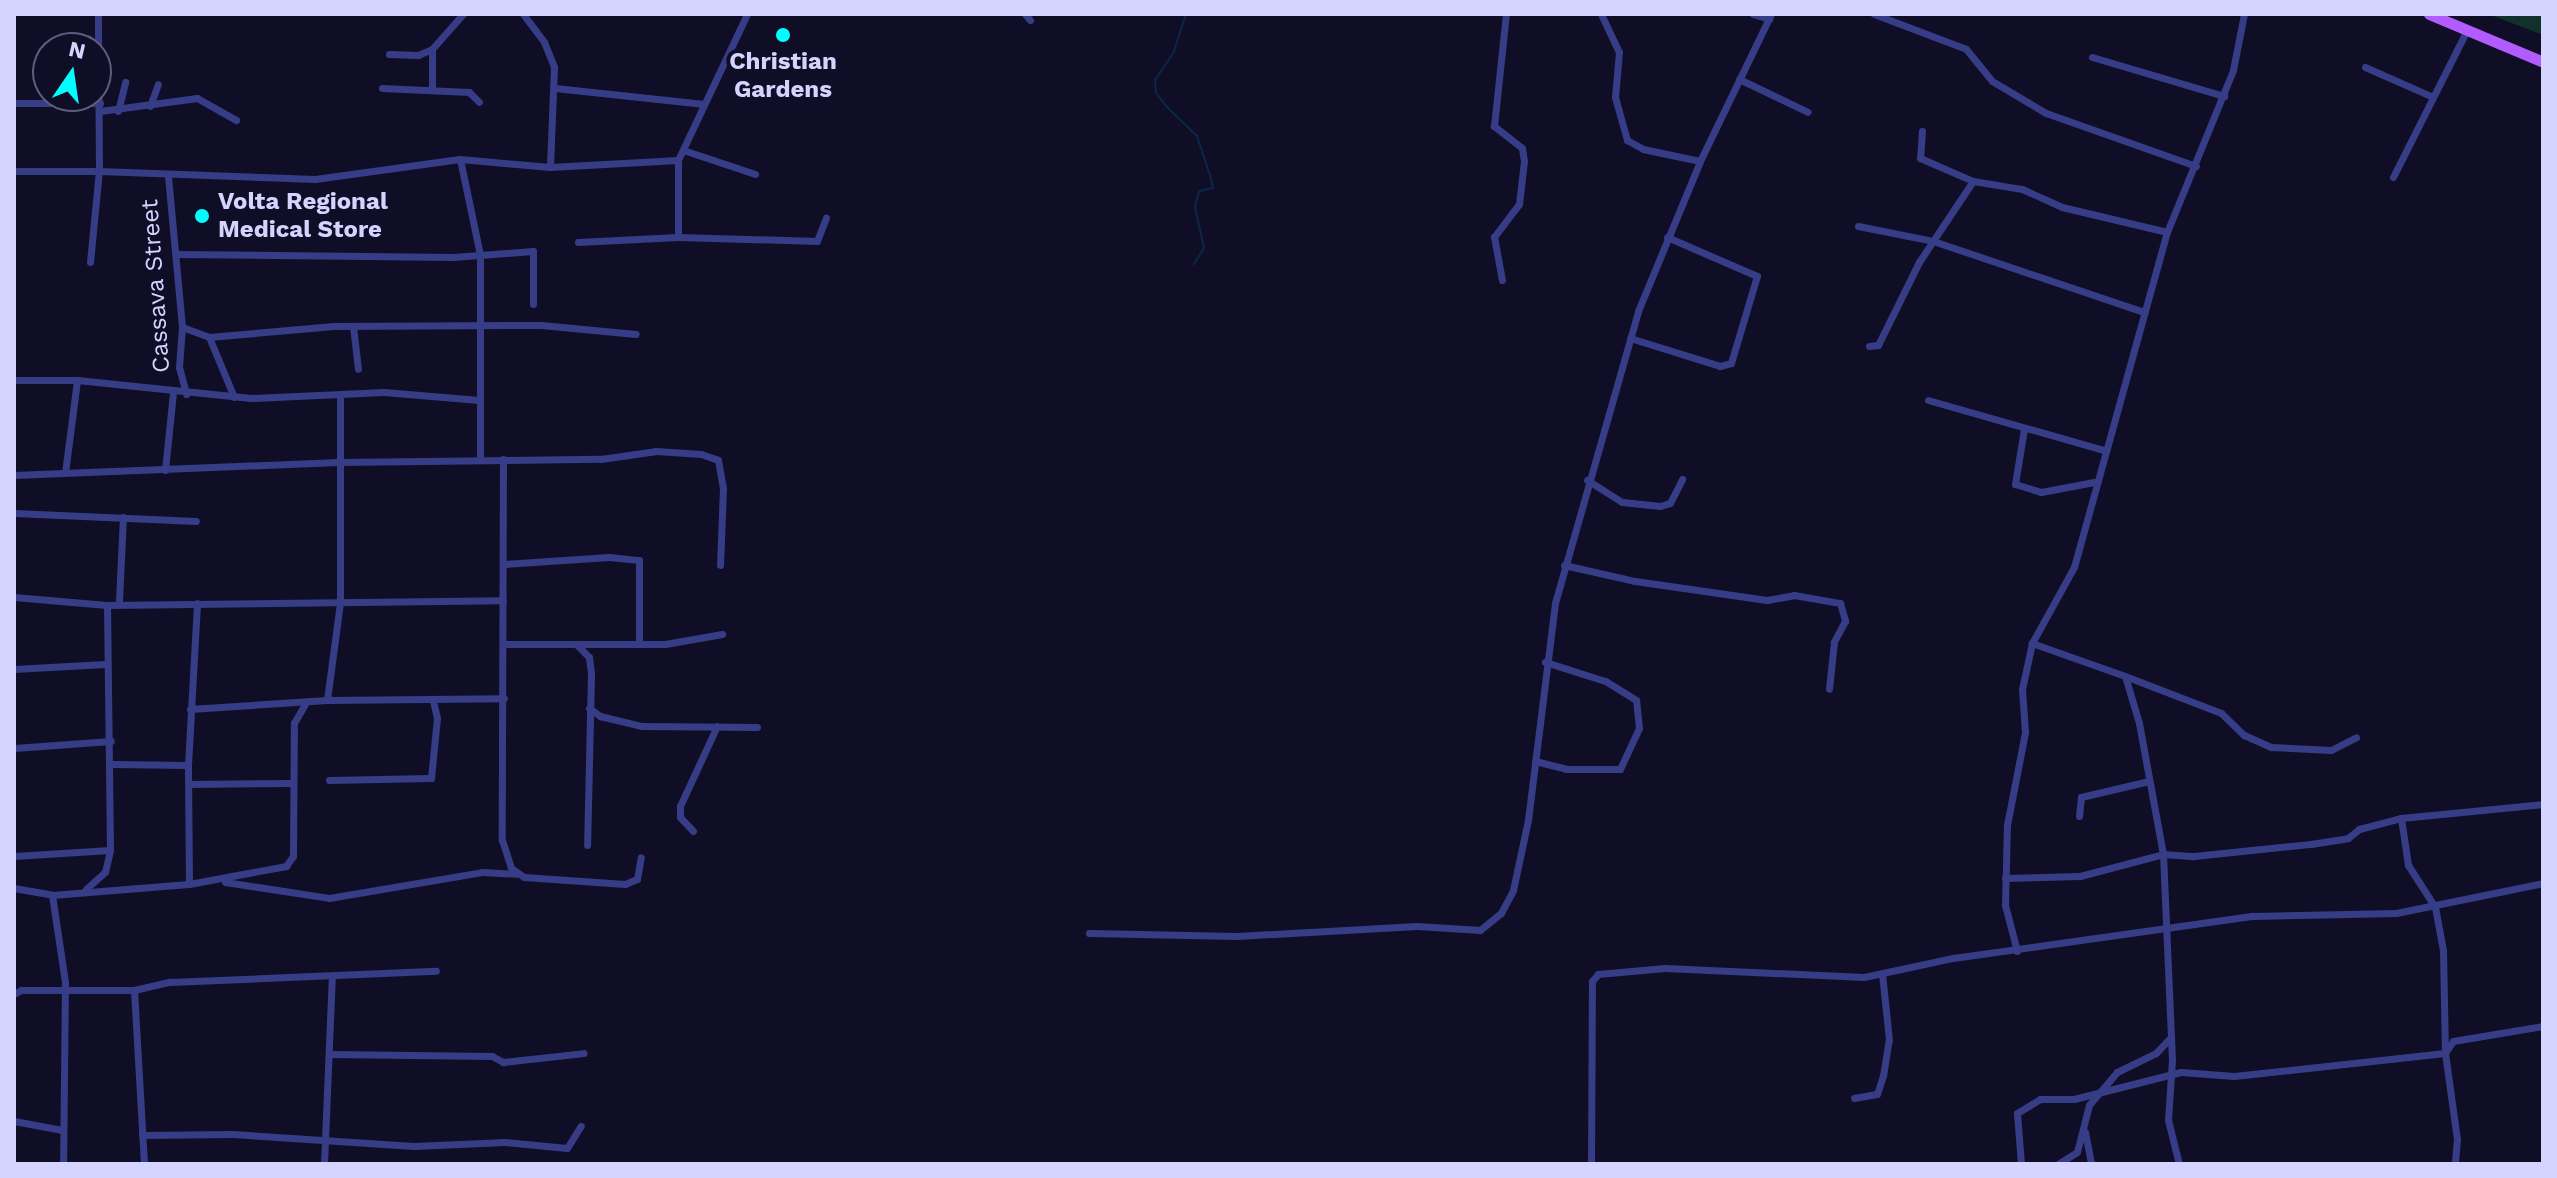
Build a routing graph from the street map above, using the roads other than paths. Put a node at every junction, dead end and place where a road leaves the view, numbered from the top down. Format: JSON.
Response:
{"nodes":[{"id":1,"x":463,"y":14,"type":"edge"},
{"id":2,"x":523,"y":14,"type":"edge"},
{"id":3,"x":747,"y":14,"type":"edge"},
{"id":4,"x":1506,"y":14,"type":"edge"},
{"id":5,"x":1601,"y":14,"type":"edge"},
{"id":6,"x":1753,"y":14,"type":"edge"},
{"id":7,"x":1874,"y":14,"type":"edge"},
{"id":8,"x":2244,"y":14,"type":"edge"},
{"id":9,"x":2437,"y":15,"type":"edge"},
{"id":10,"x":1770,"y":17,"type":"edge"},
{"id":11,"x":2467,"y":30,"type":"junction"},
{"id":12,"x":432,"y":49,"type":"junction"},
{"id":13,"x":389,"y":54,"type":"dead end"},
{"id":14,"x":2092,"y":57,"type":"dead end"},
{"id":15,"x":2543,"y":62,"type":"edge"},
{"id":16,"x":2365,"y":67,"type":"dead end"},
{"id":17,"x":1739,"y":79,"type":"junction"},
{"id":18,"x":125,"y":82,"type":"dead end"},
{"id":19,"x":158,"y":84,"type":"dead end"},
{"id":20,"x":382,"y":88,"type":"dead end"},
{"id":21,"x":555,"y":88,"type":"junction"},
{"id":22,"x":432,"y":90,"type":"junction"},
{"id":23,"x":2224,"y":96,"type":"junction"},
{"id":24,"x":2433,"y":97,"type":"junction"},
{"id":25,"x":479,"y":102,"type":"dead end"},
{"id":26,"x":704,"y":104,"type":"junction"},
{"id":27,"x":150,"y":106,"type":"junction"},
{"id":28,"x":112,"y":110,"type":"edge"},
{"id":29,"x":118,"y":111,"type":"junction"},
{"id":30,"x":100,"y":112,"type":"edge"},
{"id":31,"x":1808,"y":112,"type":"dead end"},
{"id":32,"x":236,"y":120,"type":"dead end"},
{"id":33,"x":1922,"y":131,"type":"dead end"},
{"id":34,"x":683,"y":150,"type":"junction"},
{"id":35,"x":460,"y":159,"type":"junction"},
{"id":36,"x":678,"y":160,"type":"junction"},
{"id":37,"x":1700,"y":161,"type":"junction"},
{"id":38,"x":2196,"y":166,"type":"junction"},
{"id":39,"x":550,"y":167,"type":"junction"},
{"id":40,"x":14,"y":171,"type":"edge"},
{"id":41,"x":99,"y":171,"type":"junction"},
{"id":42,"x":755,"y":174,"type":"dead end"},
{"id":43,"x":168,"y":176,"type":"junction"},
{"id":44,"x":2393,"y":177,"type":"dead end"},
{"id":45,"x":1973,"y":181,"type":"junction"},
{"id":46,"x":826,"y":218,"type":"dead end"},
{"id":47,"x":1858,"y":226,"type":"dead end"},
{"id":48,"x":2167,"y":232,"type":"junction"},
{"id":49,"x":678,"y":237,"type":"junction"},
{"id":50,"x":1667,"y":237,"type":"junction"},
{"id":51,"x":1933,"y":241,"type":"junction"},
{"id":52,"x":578,"y":242,"type":"dead end"},
{"id":53,"x":177,"y":254,"type":"junction"},
{"id":54,"x":480,"y":255,"type":"junction"},
{"id":55,"x":90,"y":262,"type":"dead end"},
{"id":56,"x":1502,"y":280,"type":"dead end"},
{"id":57,"x":533,"y":304,"type":"dead end"},
{"id":58,"x":2144,"y":312,"type":"junction"},
{"id":59,"x":353,"y":326,"type":"junction"},
{"id":60,"x":478,"y":326,"type":"junction"},
{"id":61,"x":182,"y":327,"type":"junction"},
{"id":62,"x":636,"y":334,"type":"dead end"},
{"id":63,"x":209,"y":337,"type":"junction"},
{"id":64,"x":1630,"y":338,"type":"junction"},
{"id":65,"x":1869,"y":346,"type":"dead end"},
{"id":66,"x":358,"y":369,"type":"dead end"},
{"id":67,"x":14,"y":380,"type":"edge"},
{"id":68,"x":77,"y":380,"type":"junction"},
{"id":69,"x":173,"y":393,"type":"junction"},
{"id":70,"x":186,"y":394,"type":"junction"},
{"id":71,"x":234,"y":397,"type":"junction"},
{"id":72,"x":340,"y":397,"type":"junction"},
{"id":73,"x":479,"y":400,"type":"junction"},
{"id":74,"x":1928,"y":400,"type":"dead end"},
{"id":75,"x":2024,"y":429,"type":"junction"},
{"id":76,"x":2103,"y":450,"type":"junction"},
{"id":77,"x":503,"y":459,"type":"junction"},
{"id":78,"x":480,"y":460,"type":"junction"},
{"id":79,"x":338,"y":462,"type":"junction"},
{"id":80,"x":165,"y":470,"type":"junction"},
{"id":81,"x":65,"y":473,"type":"junction"},
{"id":82,"x":14,"y":475,"type":"edge"},
{"id":83,"x":1682,"y":479,"type":"dead end"},
{"id":84,"x":1587,"y":480,"type":"junction"},
{"id":85,"x":2094,"y":482,"type":"junction"},
{"id":86,"x":14,"y":513,"type":"edge"},
{"id":87,"x":123,"y":517,"type":"junction"},
{"id":88,"x":196,"y":521,"type":"dead end"},
{"id":89,"x":504,"y":564,"type":"junction"},
{"id":90,"x":720,"y":565,"type":"dead end"},
{"id":91,"x":1564,"y":565,"type":"junction"},
{"id":92,"x":14,"y":597,"type":"edge"},
{"id":93,"x":503,"y":600,"type":"junction"},
{"id":94,"x":119,"y":601,"type":"junction"},
{"id":95,"x":197,"y":603,"type":"junction"},
{"id":96,"x":340,"y":603,"type":"junction"},
{"id":97,"x":107,"y":605,"type":"junction"},
{"id":98,"x":722,"y":634,"type":"dead end"},
{"id":99,"x":639,"y":641,"type":"junction"},
{"id":100,"x":2032,"y":643,"type":"junction"},
{"id":101,"x":504,"y":644,"type":"junction"},
{"id":102,"x":576,"y":644,"type":"junction"},
{"id":103,"x":1545,"y":662,"type":"junction"},
{"id":104,"x":105,"y":664,"type":"junction"},
{"id":105,"x":14,"y":669,"type":"edge"},
{"id":106,"x":2125,"y":676,"type":"junction"},
{"id":107,"x":1829,"y":689,"type":"dead end"},
{"id":108,"x":504,"y":698,"type":"junction"},
{"id":109,"x":327,"y":700,"type":"junction"},
{"id":110,"x":433,"y":700,"type":"junction"},
{"id":111,"x":305,"y":704,"type":"junction"},
{"id":112,"x":589,"y":708,"type":"junction"},
{"id":113,"x":190,"y":709,"type":"junction"},
{"id":114,"x":717,"y":726,"type":"junction"},
{"id":115,"x":757,"y":727,"type":"dead end"},
{"id":116,"x":2356,"y":737,"type":"dead end"},
{"id":117,"x":111,"y":741,"type":"junction"},
{"id":118,"x":14,"y":748,"type":"edge"},
{"id":119,"x":1535,"y":761,"type":"junction"},
{"id":120,"x":112,"y":764,"type":"junction"},
{"id":121,"x":188,"y":765,"type":"junction"},
{"id":122,"x":329,"y":780,"type":"dead end"},
{"id":123,"x":2149,"y":781,"type":"junction"},
{"id":124,"x":293,"y":783,"type":"junction"},
{"id":125,"x":189,"y":784,"type":"junction"},
{"id":126,"x":2543,"y":804,"type":"edge"},
{"id":127,"x":2079,"y":816,"type":"dead end"},
{"id":128,"x":2401,"y":818,"type":"junction"},
{"id":129,"x":693,"y":831,"type":"dead end"},
{"id":130,"x":587,"y":845,"type":"dead end"},
{"id":131,"x":110,"y":850,"type":"junction"},
{"id":132,"x":2163,"y":854,"type":"junction"},
{"id":133,"x":14,"y":856,"type":"edge"},
{"id":134,"x":641,"y":857,"type":"dead end"},
{"id":135,"x":516,"y":874,"type":"junction"},
{"id":136,"x":2005,"y":878,"type":"junction"},
{"id":137,"x":219,"y":881,"type":"junction"},
{"id":138,"x":2543,"y":883,"type":"edge"},
{"id":139,"x":189,"y":884,"type":"junction"},
{"id":140,"x":14,"y":888,"type":"edge"},
{"id":141,"x":86,"y":889,"type":"junction"},
{"id":142,"x":52,"y":895,"type":"junction"},
{"id":143,"x":2435,"y":907,"type":"junction"},
{"id":144,"x":2168,"y":931,"type":"junction"},
{"id":145,"x":1089,"y":933,"type":"dead end"},
{"id":146,"x":2017,"y":951,"type":"junction"},
{"id":147,"x":436,"y":971,"type":"dead end"},
{"id":148,"x":1882,"y":973,"type":"junction"},
{"id":149,"x":332,"y":976,"type":"junction"},
{"id":150,"x":134,"y":990,"type":"junction"},
{"id":151,"x":65,"y":992,"type":"junction"},
{"id":152,"x":14,"y":994,"type":"edge"},
{"id":153,"x":2543,"y":1026,"type":"edge"},
{"id":154,"x":2168,"y":1040,"type":"junction"},
{"id":155,"x":584,"y":1053,"type":"dead end"},
{"id":156,"x":2445,"y":1053,"type":"junction"},
{"id":157,"x":330,"y":1054,"type":"junction"},
{"id":158,"x":2170,"y":1077,"type":"junction"},
{"id":159,"x":2103,"y":1093,"type":"junction"},
{"id":160,"x":1854,"y":1098,"type":"dead end"},
{"id":161,"x":14,"y":1121,"type":"edge"},
{"id":162,"x":581,"y":1126,"type":"dead end"},
{"id":163,"x":62,"y":1130,"type":"junction"},
{"id":164,"x":2084,"y":1130,"type":"junction"},
{"id":165,"x":142,"y":1135,"type":"junction"},
{"id":166,"x":324,"y":1144,"type":"junction"},
{"id":167,"x":63,"y":1164,"type":"edge"},
{"id":168,"x":144,"y":1164,"type":"edge"},
{"id":169,"x":324,"y":1164,"type":"edge"},
{"id":170,"x":1591,"y":1164,"type":"edge"},
{"id":171,"x":2021,"y":1164,"type":"edge"},
{"id":172,"x":2058,"y":1164,"type":"edge"},
{"id":173,"x":2091,"y":1164,"type":"edge"},
{"id":174,"x":2179,"y":1164,"type":"edge"},
{"id":175,"x":2455,"y":1164,"type":"edge"}],
"edges":[{"from":1,"to":12,"type":"street"},
{"from":2,"to":21,"type":"street"},
{"from":3,"to":26,"type":"street"},
{"from":4,"to":56,"type":"street"},
{"from":5,"to":37,"type":"street"},
{"from":6,"to":10,"type":"street"},
{"from":7,"to":38,"type":"street"},
{"from":8,"to":23,"type":"street"},
{"from":9,"to":11,"type":"main road"},
{"from":10,"to":17,"type":"street"},
{"from":11,"to":15,"type":"main road"},
{"from":11,"to":24,"type":"street"},
{"from":12,"to":13,"type":"street"},
{"from":12,"to":22,"type":"street"},
{"from":14,"to":23,"type":"street"},
{"from":16,"to":24,"type":"street"},
{"from":17,"to":31,"type":"street"},
{"from":17,"to":37,"type":"street"},
{"from":18,"to":29,"type":"street"},
{"from":19,"to":27,"type":"street"},
{"from":20,"to":22,"type":"street"},
{"from":21,"to":26,"type":"street"},
{"from":21,"to":39,"type":"street"},
{"from":22,"to":25,"type":"street"},
{"from":23,"to":38,"type":"street"},
{"from":24,"to":44,"type":"street"},
{"from":26,"to":34,"type":"street"},
{"from":27,"to":29,"type":"street"},
{"from":27,"to":32,"type":"street"},
{"from":28,"to":29,"type":"street"},
{"from":30,"to":41,"type":"street"},
{"from":33,"to":45,"type":"street"},
{"from":34,"to":36,"type":"street"},
{"from":34,"to":42,"type":"street"},
{"from":35,"to":39,"type":"street"},
{"from":35,"to":43,"type":"street"},
{"from":35,"to":54,"type":"street"},
{"from":36,"to":39,"type":"street"},
{"from":36,"to":49,"type":"street"},
{"from":37,"to":50,"type":"street"},
{"from":38,"to":48,"type":"street"},
{"from":40,"to":41,"type":"street"},
{"from":41,"to":43,"type":"street"},
{"from":41,"to":55,"type":"street"},
{"from":43,"to":53,"type":"street","name":"Cassava Street"},
{"from":45,"to":48,"type":"street"},
{"from":45,"to":51,"type":"street"},
{"from":46,"to":49,"type":"street"},
{"from":47,"to":51,"type":"street"},
{"from":48,"to":58,"type":"street"},
{"from":49,"to":52,"type":"street"},
{"from":50,"to":64,"type":"street"},
{"from":50,"to":64,"type":"street"},
{"from":51,"to":58,"type":"street"},
{"from":51,"to":65,"type":"street"},
{"from":53,"to":54,"type":"street"},
{"from":53,"to":61,"type":"street","name":"Cassava Street"},
{"from":54,"to":57,"type":"street"},
{"from":54,"to":60,"type":"street"},
{"from":58,"to":76,"type":"street"},
{"from":59,"to":60,"type":"street"},
{"from":59,"to":63,"type":"street"},
{"from":59,"to":66,"type":"street"},
{"from":60,"to":62,"type":"street"},
{"from":60,"to":73,"type":"street"},
{"from":61,"to":63,"type":"street"},
{"from":61,"to":70,"type":"street","name":"Cassava Street"},
{"from":63,"to":71,"type":"street"},
{"from":64,"to":84,"type":"street"},
{"from":67,"to":68,"type":"street"},
{"from":68,"to":69,"type":"street"},
{"from":68,"to":81,"type":"street"},
{"from":69,"to":70,"type":"street"},
{"from":69,"to":80,"type":"street"},
{"from":70,"to":71,"type":"street"},
{"from":71,"to":72,"type":"street"},
{"from":72,"to":73,"type":"street"},
{"from":72,"to":79,"type":"street"},
{"from":73,"to":78,"type":"street"},
{"from":74,"to":75,"type":"street"},
{"from":75,"to":76,"type":"street"},
{"from":75,"to":85,"type":"street"},
{"from":76,"to":85,"type":"street"},
{"from":77,"to":78,"type":"street"},
{"from":77,"to":89,"type":"street"},
{"from":77,"to":90,"type":"street"},
{"from":78,"to":79,"type":"street"},
{"from":79,"to":80,"type":"street"},
{"from":79,"to":96,"type":"street"},
{"from":80,"to":81,"type":"street"},
{"from":81,"to":82,"type":"street"},
{"from":83,"to":84,"type":"street"},
{"from":84,"to":91,"type":"street"},
{"from":85,"to":100,"type":"street"},
{"from":86,"to":87,"type":"street"},
{"from":87,"to":88,"type":"street"},
{"from":87,"to":94,"type":"street"},
{"from":89,"to":93,"type":"street"},
{"from":89,"to":99,"type":"street"},
{"from":91,"to":103,"type":"street"},
{"from":91,"to":107,"type":"street"},
{"from":92,"to":97,"type":"street"},
{"from":93,"to":96,"type":"street"},
{"from":93,"to":101,"type":"street"},
{"from":94,"to":95,"type":"street"},
{"from":94,"to":97,"type":"street"},
{"from":95,"to":96,"type":"street"},
{"from":95,"to":113,"type":"street"},
{"from":96,"to":109,"type":"street"},
{"from":97,"to":104,"type":"street"},
{"from":98,"to":99,"type":"street"},
{"from":99,"to":102,"type":"street"},
{"from":100,"to":106,"type":"street"},
{"from":100,"to":136,"type":"street"},
{"from":101,"to":102,"type":"street"},
{"from":101,"to":108,"type":"street"},
{"from":102,"to":112,"type":"street"},
{"from":103,"to":119,"type":"street"},
{"from":103,"to":119,"type":"street"},
{"from":104,"to":105,"type":"street"},
{"from":104,"to":117,"type":"street"},
{"from":106,"to":116,"type":"street"},
{"from":106,"to":123,"type":"street"},
{"from":108,"to":110,"type":"street"},
{"from":108,"to":135,"type":"street"},
{"from":109,"to":110,"type":"street"},
{"from":109,"to":111,"type":"street"},
{"from":110,"to":122,"type":"street"},
{"from":111,"to":113,"type":"street"},
{"from":111,"to":124,"type":"street"},
{"from":112,"to":114,"type":"street"},
{"from":112,"to":130,"type":"street"},
{"from":113,"to":121,"type":"street"},
{"from":114,"to":115,"type":"street"},
{"from":114,"to":129,"type":"street"},
{"from":117,"to":118,"type":"street"},
{"from":117,"to":120,"type":"street"},
{"from":119,"to":145,"type":"street"},
{"from":120,"to":121,"type":"street"},
{"from":120,"to":131,"type":"street"},
{"from":121,"to":125,"type":"street"},
{"from":123,"to":127,"type":"street"},
{"from":123,"to":132,"type":"street"},
{"from":124,"to":125,"type":"street"},
{"from":124,"to":137,"type":"street"},
{"from":125,"to":139,"type":"street"},
{"from":126,"to":128,"type":"street"},
{"from":128,"to":132,"type":"street"},
{"from":128,"to":143,"type":"street"},
{"from":131,"to":133,"type":"street"},
{"from":131,"to":141,"type":"street"},
{"from":132,"to":136,"type":"street"},
{"from":132,"to":144,"type":"street"},
{"from":134,"to":135,"type":"street"},
{"from":135,"to":137,"type":"street"},
{"from":136,"to":146,"type":"street"},
{"from":137,"to":139,"type":"street"},
{"from":138,"to":143,"type":"street"},
{"from":139,"to":141,"type":"street"},
{"from":140,"to":142,"type":"street"},
{"from":141,"to":142,"type":"street"},
{"from":142,"to":151,"type":"street"},
{"from":143,"to":144,"type":"street"},
{"from":143,"to":156,"type":"street"},
{"from":144,"to":146,"type":"street"},
{"from":144,"to":154,"type":"street"},
{"from":146,"to":148,"type":"street"},
{"from":147,"to":149,"type":"street"},
{"from":148,"to":160,"type":"street"},
{"from":148,"to":170,"type":"street"},
{"from":149,"to":150,"type":"street"},
{"from":149,"to":157,"type":"street"},
{"from":150,"to":151,"type":"street"},
{"from":150,"to":165,"type":"street"},
{"from":151,"to":152,"type":"street"},
{"from":151,"to":163,"type":"street"},
{"from":153,"to":156,"type":"street"},
{"from":154,"to":158,"type":"street"},
{"from":154,"to":159,"type":"street"},
{"from":155,"to":157,"type":"street"},
{"from":156,"to":158,"type":"street"},
{"from":156,"to":175,"type":"street"},
{"from":157,"to":166,"type":"street"},
{"from":158,"to":159,"type":"street"},
{"from":158,"to":174,"type":"street"},
{"from":159,"to":164,"type":"street"},
{"from":159,"to":171,"type":"street"},
{"from":161,"to":163,"type":"street"},
{"from":162,"to":166,"type":"street"},
{"from":163,"to":167,"type":"street"},
{"from":164,"to":172,"type":"street"},
{"from":164,"to":173,"type":"street"},
{"from":165,"to":166,"type":"street"},
{"from":165,"to":168,"type":"street"},
{"from":166,"to":169,"type":"street"}]}
